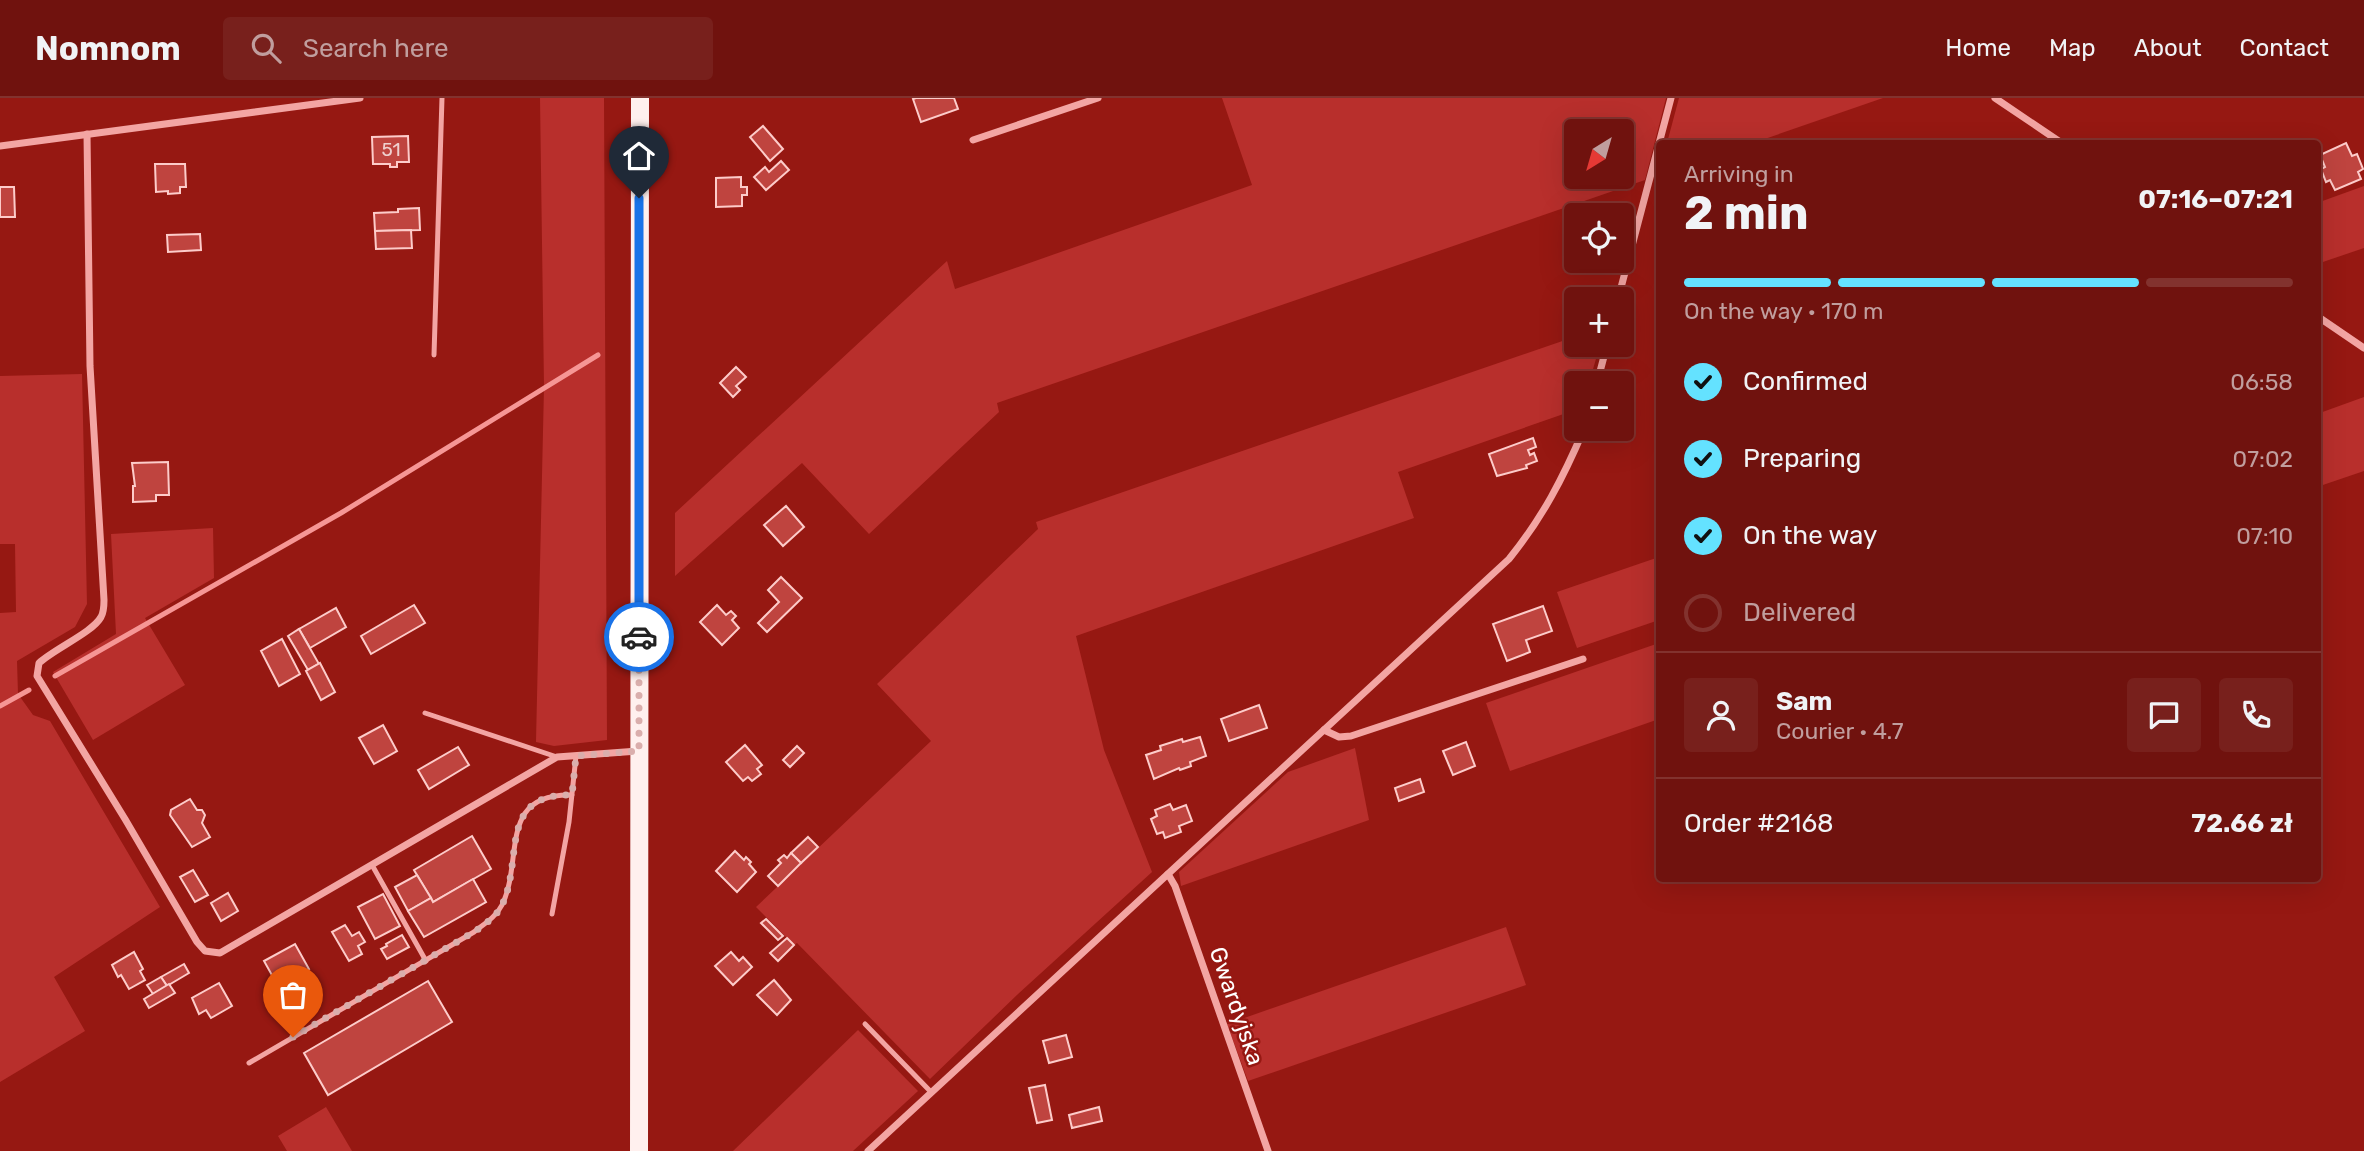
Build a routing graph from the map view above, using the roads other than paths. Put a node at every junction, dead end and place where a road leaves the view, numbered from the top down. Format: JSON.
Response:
{"nodes":[{"id":1,"x":360,"y":98,"type":"edge"},
{"id":2,"x":442,"y":98,"type":"edge"},
{"id":3,"x":640,"y":98,"type":"edge"},
{"id":4,"x":1098,"y":98,"type":"edge"},
{"id":5,"x":1671,"y":98,"type":"edge"},
{"id":6,"x":1995,"y":98,"type":"edge"},
{"id":7,"x":87,"y":134,"type":"junction"},
{"id":8,"x":973,"y":140,"type":"dead end"},
{"id":9,"x":1660,"y":140,"type":"edge"},
{"id":10,"x":2057,"y":140,"type":"edge"},
{"id":11,"x":0,"y":146,"type":"edge"},
{"id":12,"x":1656,"y":155,"type":"edge"},
{"id":13,"x":1621,"y":287,"type":"edge"},
{"id":14,"x":2321,"y":319,"type":"edge"},
{"id":15,"x":2364,"y":348,"type":"edge"},
{"id":16,"x":434,"y":355,"type":"dead end"},
{"id":17,"x":1579,"y":441,"type":"edge"},
{"id":18,"x":1583,"y":659,"type":"dead end"},
{"id":19,"x":425,"y":713,"type":"dead end"},
{"id":20,"x":1324,"y":730,"type":"junction"},
{"id":21,"x":639,"y":751,"type":"junction"},
{"id":22,"x":576,"y":756,"type":"junction"},
{"id":23,"x":557,"y":757,"type":"junction"},
{"id":24,"x":572,"y":795,"type":"junction"},
{"id":25,"x":372,"y":864,"type":"junction"},
{"id":26,"x":1168,"y":874,"type":"junction"},
{"id":27,"x":552,"y":914,"type":"dead end"},
{"id":28,"x":426,"y":961,"type":"junction"},
{"id":29,"x":864,"y":1024,"type":"dead end"},
{"id":30,"x":249,"y":1063,"type":"dead end"},
{"id":31,"x":931,"y":1092,"type":"junction"},
{"id":32,"x":639,"y":1151,"type":"edge"},
{"id":33,"x":868,"y":1151,"type":"edge"},
{"id":34,"x":1268,"y":1151,"type":"edge"}],
"edges":[{"from":1,"to":7,"type":"street"},
{"from":2,"to":16,"type":"lane"},
{"from":3,"to":21,"type":"main road"},
{"from":4,"to":8,"type":"street"},
{"from":5,"to":9,"type":"street"},
{"from":6,"to":10,"type":"street"},
{"from":7,"to":11,"type":"street"},
{"from":7,"to":25,"type":"street"},
{"from":12,"to":13,"type":"street"},
{"from":14,"to":15,"type":"street"},
{"from":17,"to":20,"type":"street"},
{"from":18,"to":20,"type":"street"},
{"from":19,"to":23,"type":"lane"},
{"from":20,"to":26,"type":"street"},
{"from":21,"to":22,"type":"street"},
{"from":21,"to":32,"type":"main road"},
{"from":22,"to":23,"type":"street"},
{"from":22,"to":24,"type":"lane"},
{"from":23,"to":25,"type":"street"},
{"from":24,"to":27,"type":"lane"},
{"from":24,"to":28,"type":"lane"},
{"from":25,"to":28,"type":"lane"},
{"from":26,"to":31,"type":"street"},
{"from":26,"to":34,"type":"street","name":"Gwardyjska"},
{"from":28,"to":30,"type":"lane"},
{"from":29,"to":31,"type":"lane"},
{"from":31,"to":33,"type":"street"}]}
